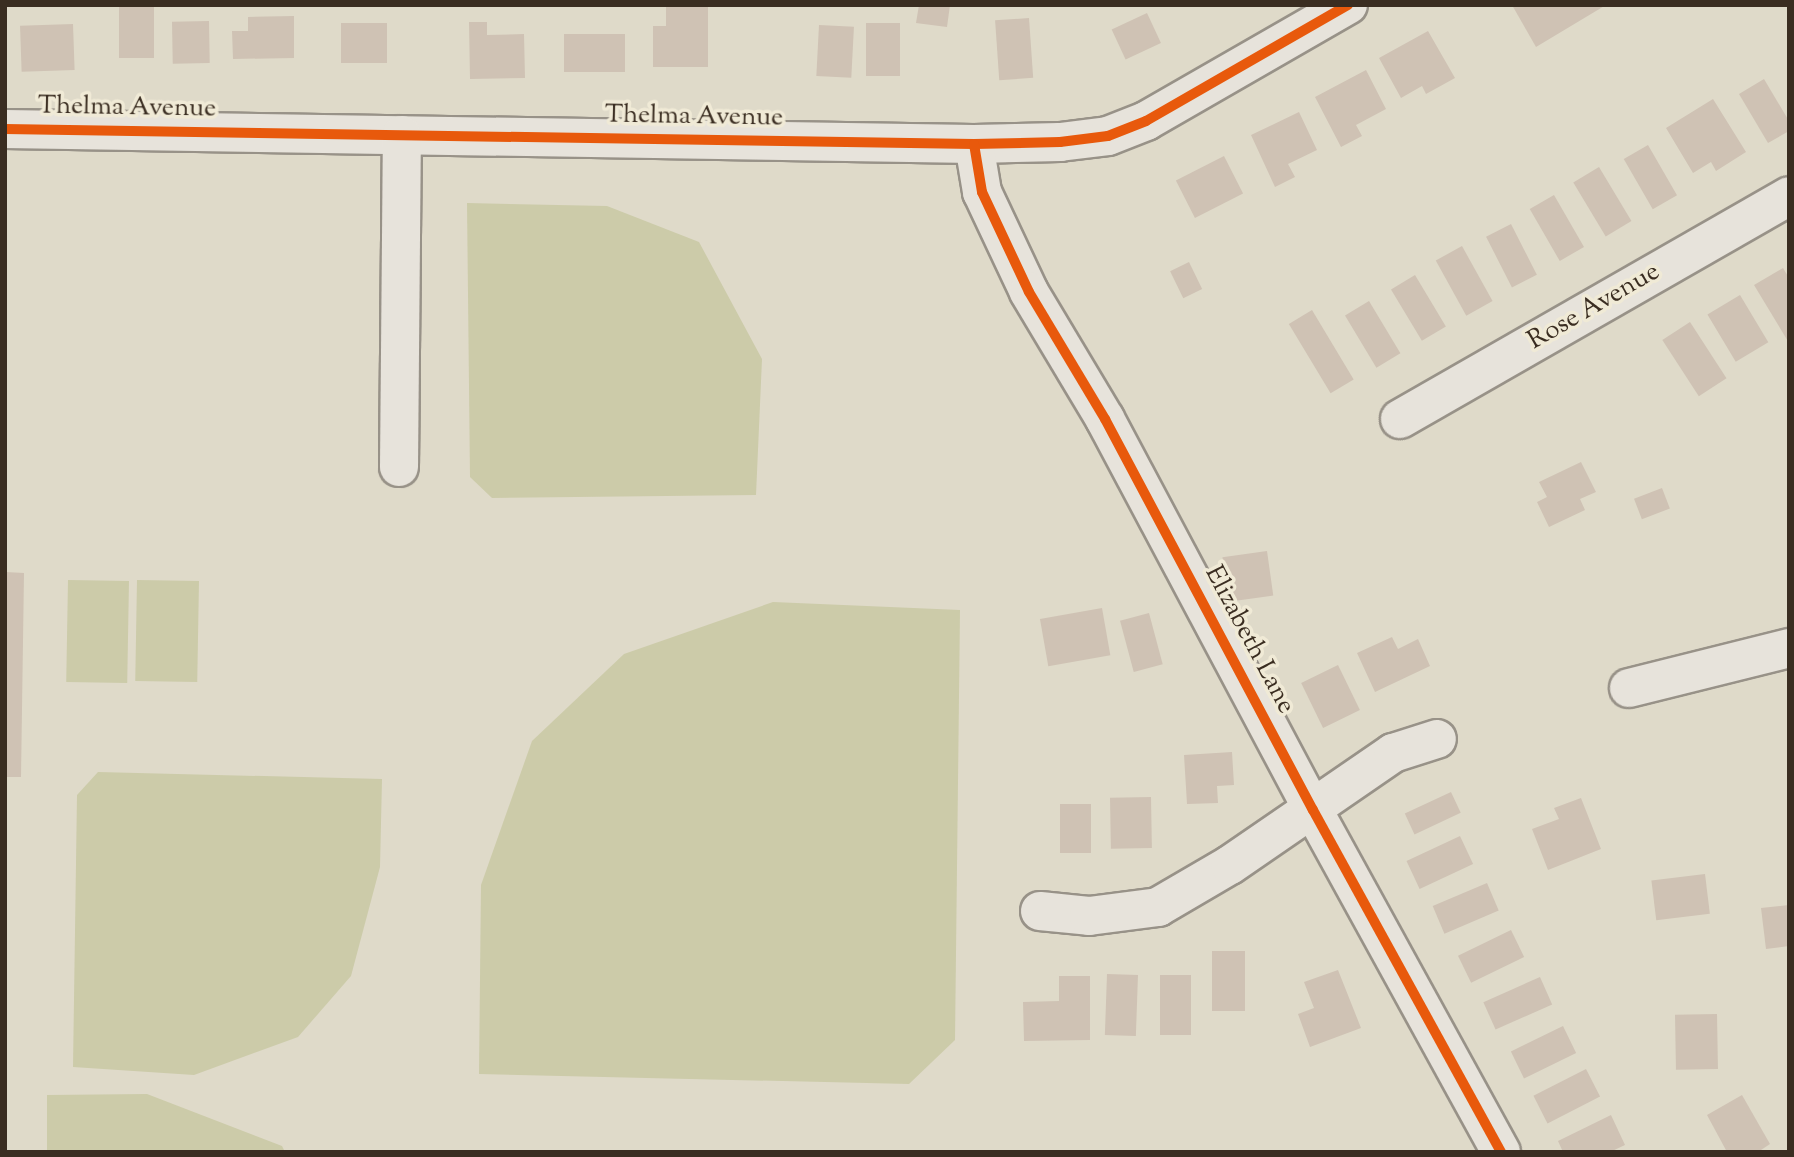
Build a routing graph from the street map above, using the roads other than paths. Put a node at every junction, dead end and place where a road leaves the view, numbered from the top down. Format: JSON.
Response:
{"nodes":[{"id":1,"x":1348,"y":5,"type":"edge"},
{"id":2,"x":5,"y":129,"type":"edge"},
{"id":3,"x":402,"y":135,"type":"junction"},
{"id":4,"x":974,"y":144,"type":"junction"},
{"id":5,"x":1789,"y":196,"type":"edge"},
{"id":6,"x":1400,"y":419,"type":"dead end"},
{"id":7,"x":399,"y":467,"type":"dead end"},
{"id":8,"x":1789,"y":648,"type":"edge"},
{"id":9,"x":1629,"y":688,"type":"dead end"},
{"id":10,"x":1437,"y":739,"type":"dead end"},
{"id":11,"x":1313,"y":810,"type":"junction"},
{"id":12,"x":1040,"y":911,"type":"dead end"},
{"id":13,"x":1501,"y":1152,"type":"edge"}],
"edges":[{"from":1,"to":4,"type":"street","name":"Thelma Avenue"},
{"from":2,"to":3,"type":"street","name":"Thelma Avenue"},
{"from":3,"to":4,"type":"street","name":"Thelma Avenue"},
{"from":3,"to":7,"type":"street"},
{"from":4,"to":11,"type":"street","name":"Elizabeth Lane"},
{"from":5,"to":6,"type":"street","name":"Rose Avenue"},
{"from":8,"to":9,"type":"street"},
{"from":10,"to":11,"type":"street"},
{"from":11,"to":12,"type":"street"},
{"from":11,"to":13,"type":"street","name":"Elizabeth Lane"}]}
